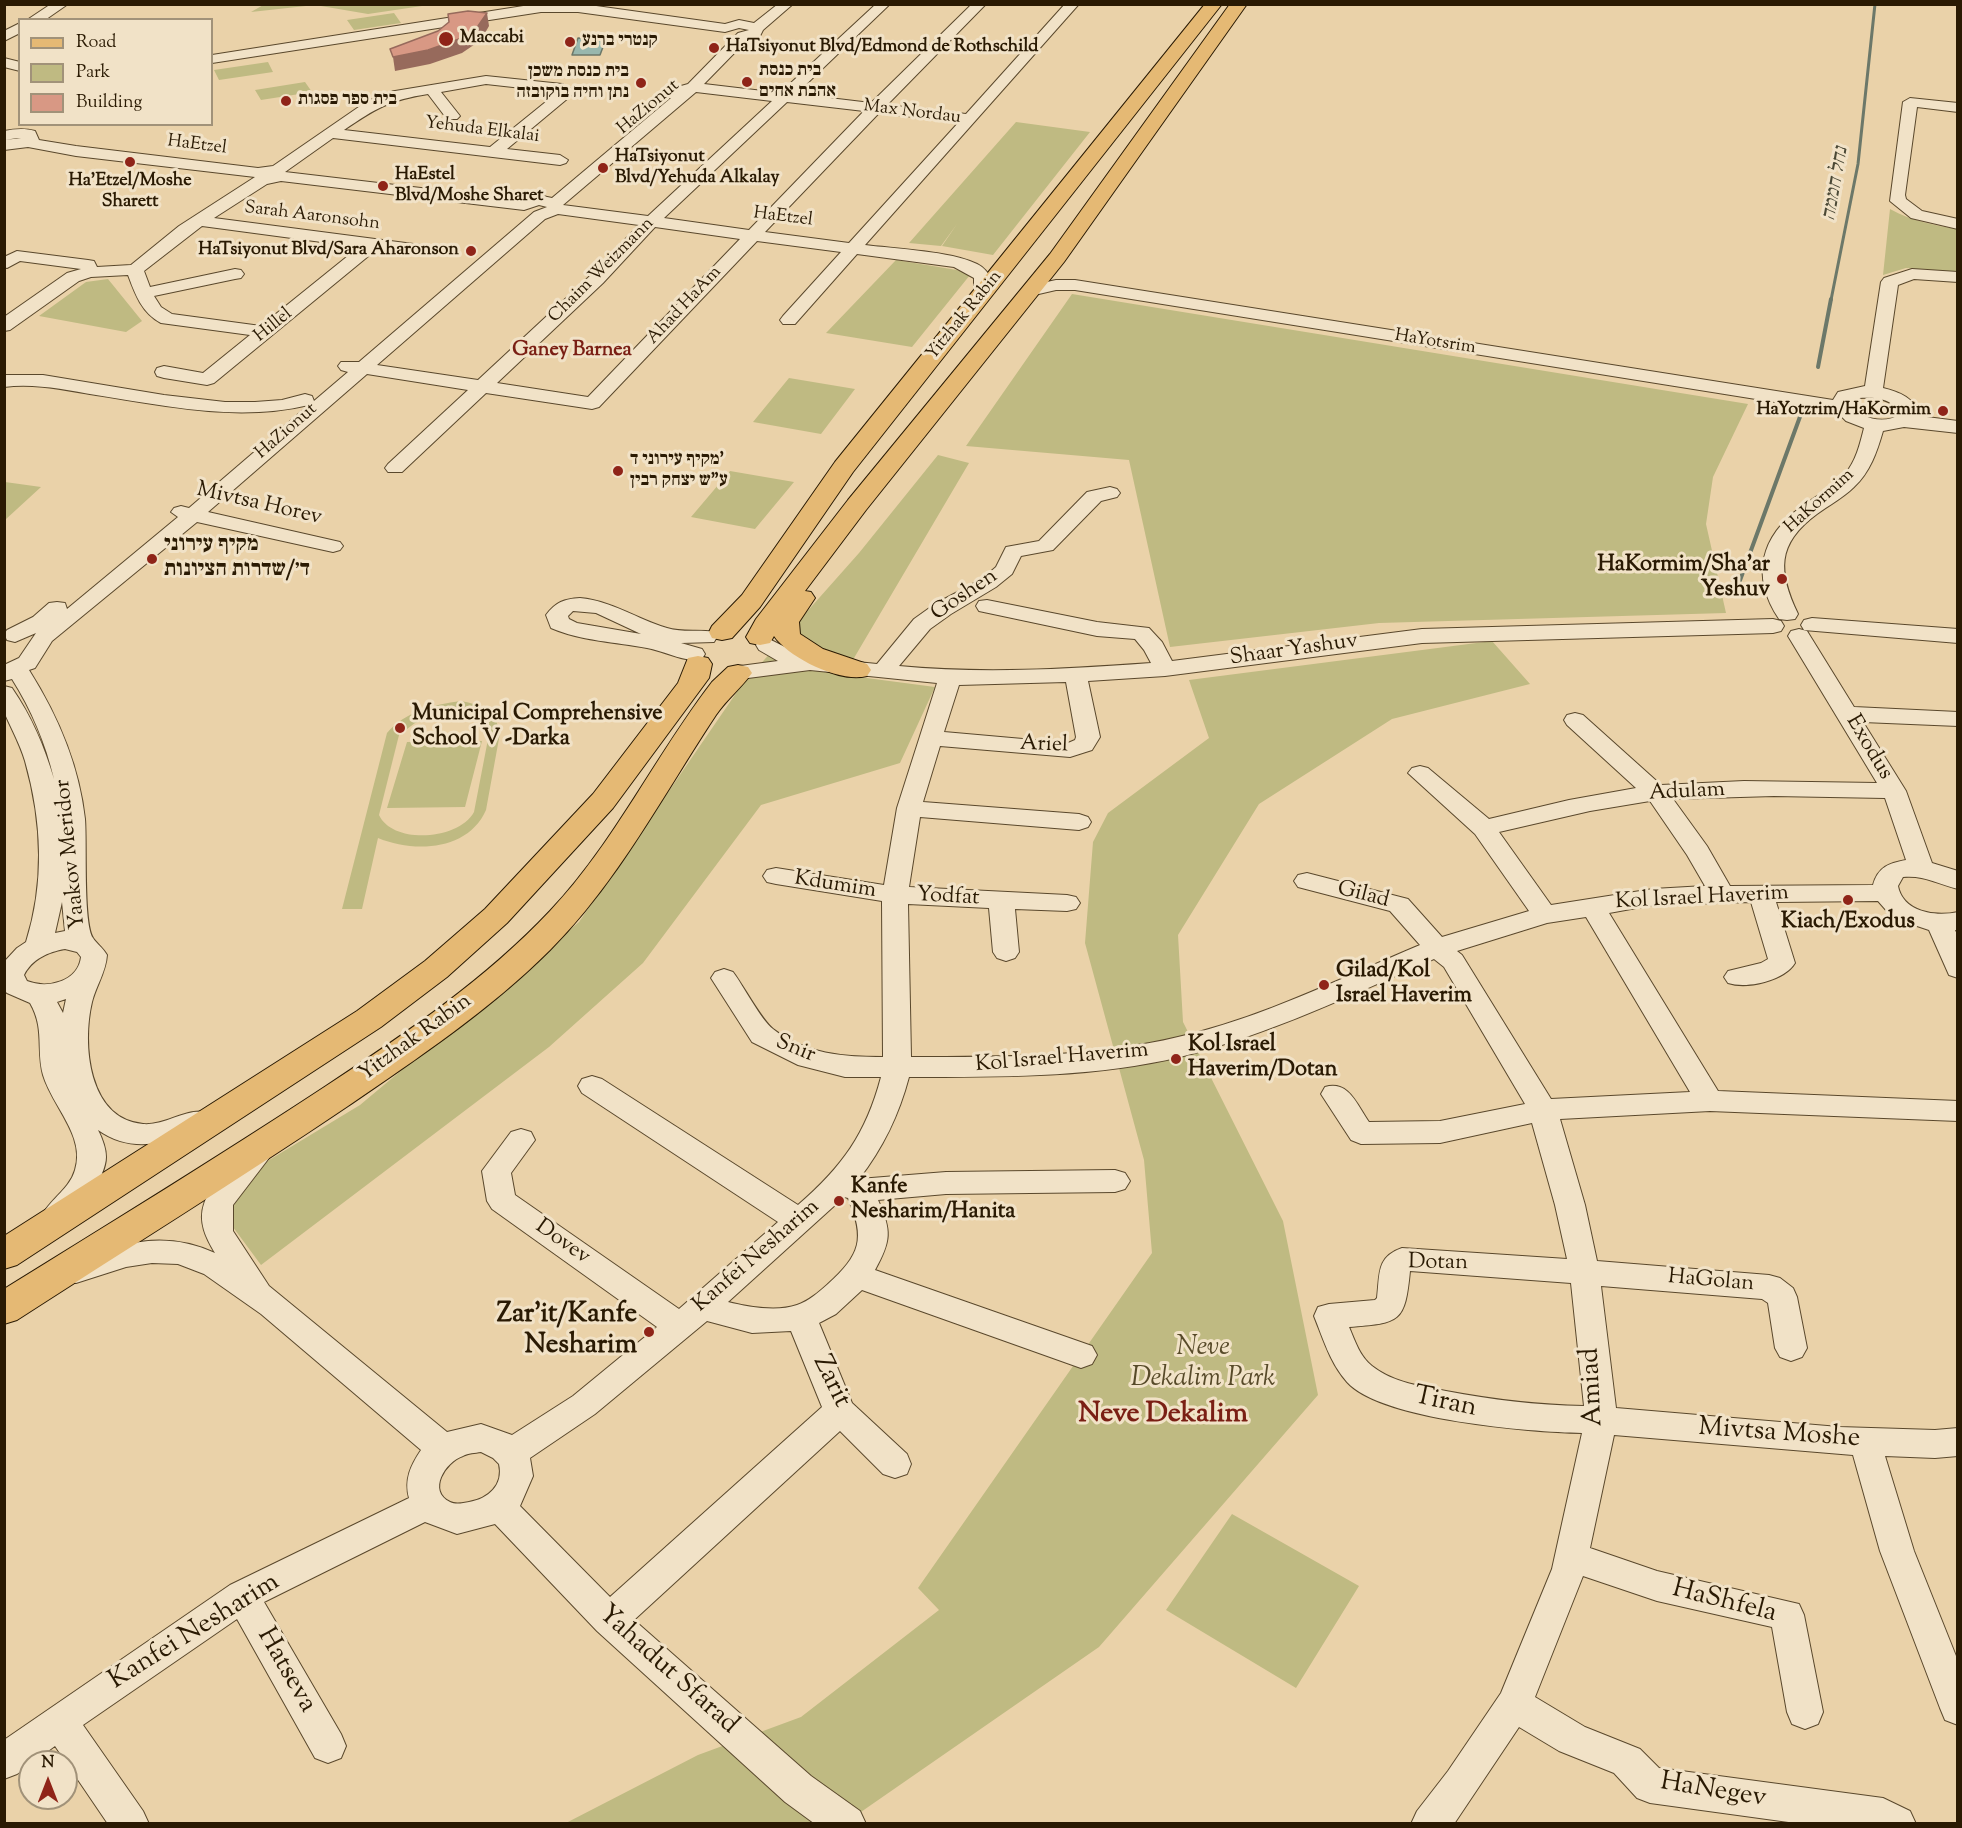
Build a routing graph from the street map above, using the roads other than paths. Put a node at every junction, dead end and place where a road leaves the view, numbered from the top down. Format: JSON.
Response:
{"nodes":[{"id":1,"x":62,"y":4,"type":"edge"},
{"id":2,"x":658,"y":4,"type":"edge"},
{"id":3,"x":772,"y":4,"type":"edge"},
{"id":4,"x":788,"y":4,"type":"edge"},
{"id":5,"x":884,"y":4,"type":"edge"},
{"id":6,"x":980,"y":4,"type":"edge"},
{"id":7,"x":1073,"y":4,"type":"edge"},
{"id":8,"x":1214,"y":4,"type":"edge"},
{"id":9,"x":1239,"y":4,"type":"edge"},
{"id":10,"x":644,"y":17,"type":"junction"},
{"id":11,"x":38,"y":18,"type":"edge"},
{"id":12,"x":18,"y":28,"type":"edge"},
{"id":13,"x":740,"y":30,"type":"junction"},
{"id":14,"x":4,"y":37,"type":"edge"},
{"id":15,"x":213,"y":59,"type":"edge"},
{"id":16,"x":708,"y":60,"type":"junction"},
{"id":17,"x":693,"y":87,"type":"junction"},
{"id":18,"x":431,"y":88,"type":"junction"},
{"id":19,"x":665,"y":95,"type":"junction"},
{"id":20,"x":782,"y":98,"type":"junction"},
{"id":21,"x":875,"y":108,"type":"junction"},
{"id":22,"x":1958,"y":108,"type":"edge"},
{"id":23,"x":452,"y":116,"type":"dead end"},
{"id":24,"x":970,"y":119,"type":"junction"},
{"id":25,"x":39,"y":126,"type":"edge"},
{"id":26,"x":328,"y":133,"type":"junction"},
{"id":27,"x":26,"y":138,"type":"junction"},
{"id":28,"x":6,"y":141,"type":"edge"},
{"id":29,"x":495,"y":151,"type":"junction"},
{"id":30,"x":560,"y":160,"type":"dead end"},
{"id":31,"x":279,"y":173,"type":"junction"},
{"id":32,"x":260,"y":176,"type":"junction"},
{"id":33,"x":540,"y":208,"type":"junction"},
{"id":34,"x":198,"y":221,"type":"junction"},
{"id":35,"x":652,"y":221,"type":"junction"},
{"id":36,"x":1958,"y":224,"type":"edge"},
{"id":37,"x":753,"y":234,"type":"junction"},
{"id":38,"x":373,"y":244,"type":"junction"},
{"id":39,"x":856,"y":247,"type":"junction"},
{"id":40,"x":421,"y":250,"type":"dead end"},
{"id":41,"x":1057,"y":258,"type":"junction"},
{"id":42,"x":8,"y":262,"type":"dead end"},
{"id":43,"x":135,"y":270,"type":"junction"},
{"id":44,"x":90,"y":272,"type":"junction"},
{"id":45,"x":235,"y":274,"type":"dead end"},
{"id":46,"x":1958,"y":277,"type":"edge"},
{"id":47,"x":1030,"y":291,"type":"junction"},
{"id":48,"x":144,"y":293,"type":"junction"},
{"id":49,"x":983,"y":294,"type":"junction"},
{"id":50,"x":1208,"y":301,"type":"junction"},
{"id":51,"x":789,"y":320,"type":"dead end"},
{"id":52,"x":4,"y":326,"type":"edge"},
{"id":53,"x":266,"y":332,"type":"junction"},
{"id":54,"x":355,"y":367,"type":"junction"},
{"id":55,"x":164,"y":372,"type":"dead end"},
{"id":56,"x":4,"y":381,"type":"edge"},
{"id":57,"x":65,"y":384,"type":"junction"},
{"id":58,"x":483,"y":387,"type":"junction"},
{"id":59,"x":4,"y":388,"type":"edge"},
{"id":60,"x":1872,"y":392,"type":"junction"},
{"id":61,"x":1843,"y":401,"type":"junction"},
{"id":62,"x":306,"y":404,"type":"junction"},
{"id":63,"x":234,"y":407,"type":"junction"},
{"id":64,"x":254,"y":411,"type":"junction"},
{"id":65,"x":1903,"y":412,"type":"junction"},
{"id":66,"x":1958,"y":416,"type":"edge"},
{"id":67,"x":1875,"y":424,"type":"junction"},
{"id":68,"x":1958,"y":427,"type":"edge"},
{"id":69,"x":266,"y":432,"type":"junction"},
{"id":70,"x":394,"y":468,"type":"dead end"},
{"id":71,"x":1110,"y":493,"type":"dead end"},
{"id":72,"x":184,"y":513,"type":"junction"},
{"id":73,"x":333,"y":546,"type":"dead end"},
{"id":74,"x":823,"y":549,"type":"junction"},
{"id":75,"x":987,"y":606,"type":"dead end"},
{"id":76,"x":617,"y":614,"type":"junction"},
{"id":77,"x":1780,"y":620,"type":"junction"},
{"id":78,"x":587,"y":631,"type":"junction"},
{"id":79,"x":1805,"y":631,"type":"junction"},
{"id":80,"x":10,"y":635,"type":"edge"},
{"id":81,"x":1958,"y":636,"type":"edge"},
{"id":82,"x":763,"y":641,"type":"junction"},
{"id":83,"x":705,"y":647,"type":"junction"},
{"id":84,"x":34,"y":649,"type":"junction"},
{"id":85,"x":816,"y":665,"type":"junction"},
{"id":86,"x":1166,"y":669,"type":"junction"},
{"id":87,"x":869,"y":671,"type":"junction"},
{"id":88,"x":11,"y":672,"type":"edge"},
{"id":89,"x":743,"y":672,"type":"junction"},
{"id":90,"x":1076,"y":675,"type":"junction"},
{"id":91,"x":950,"y":678,"type":"junction"},
{"id":92,"x":4,"y":693,"type":"edge"},
{"id":93,"x":1848,"y":714,"type":"junction"},
{"id":94,"x":1958,"y":718,"type":"edge"},
{"id":95,"x":1575,"y":720,"type":"dead end"},
{"id":96,"x":930,"y":738,"type":"junction"},
{"id":97,"x":1420,"y":773,"type":"dead end"},
{"id":98,"x":1894,"y":791,"type":"junction"},
{"id":99,"x":1656,"y":793,"type":"junction"},
{"id":100,"x":909,"y":808,"type":"junction"},
{"id":101,"x":1079,"y":822,"type":"dead end"},
{"id":102,"x":1484,"y":828,"type":"junction"},
{"id":103,"x":1921,"y":868,"type":"junction"},
{"id":104,"x":776,"y":876,"type":"dead end"},
{"id":105,"x":1307,"y":881,"type":"dead end"},
{"id":106,"x":1958,"y":881,"type":"edge"},
{"id":107,"x":1885,"y":892,"type":"junction"},
{"id":108,"x":1761,"y":893,"type":"junction"},
{"id":109,"x":1722,"y":894,"type":"junction"},
{"id":110,"x":895,"y":895,"type":"junction"},
{"id":111,"x":1001,"y":900,"type":"junction"},
{"id":112,"x":1067,"y":903,"type":"dead end"},
{"id":113,"x":1592,"y":906,"type":"junction"},
{"id":114,"x":1545,"y":915,"type":"junction"},
{"id":115,"x":1948,"y":922,"type":"edge"},
{"id":116,"x":81,"y":942,"type":"junction"},
{"id":117,"x":38,"y":946,"type":"junction"},
{"id":118,"x":1437,"y":948,"type":"junction"},
{"id":119,"x":1006,"y":952,"type":"dead end"},
{"id":120,"x":1958,"y":969,"type":"edge"},
{"id":121,"x":8,"y":975,"type":"edge"},
{"id":122,"x":1737,"y":977,"type":"dead end"},
{"id":123,"x":86,"y":978,"type":"junction"},
{"id":124,"x":724,"y":978,"type":"dead end"},
{"id":125,"x":39,"y":995,"type":"junction"},
{"id":126,"x":897,"y":1068,"type":"junction"},
{"id":127,"x":592,"y":1086,"type":"dead end"},
{"id":128,"x":1335,"y":1094,"type":"dead end"},
{"id":129,"x":1710,"y":1101,"type":"junction"},
{"id":130,"x":237,"y":1106,"type":"junction"},
{"id":131,"x":1543,"y":1110,"type":"junction"},
{"id":132,"x":1958,"y":1111,"type":"edge"},
{"id":133,"x":279,"y":1136,"type":"junction"},
{"id":134,"x":521,"y":1140,"type":"dead end"},
{"id":135,"x":1115,"y":1181,"type":"dead end"},
{"id":136,"x":849,"y":1187,"type":"junction"},
{"id":137,"x":799,"y":1221,"type":"junction"},
{"id":138,"x":43,"y":1231,"type":"junction"},
{"id":139,"x":4,"y":1255,"type":"edge"},
{"id":140,"x":1585,"y":1274,"type":"junction"},
{"id":141,"x":857,"y":1276,"type":"junction"},
{"id":142,"x":49,"y":1280,"type":"junction"},
{"id":143,"x":265,"y":1301,"type":"junction"},
{"id":144,"x":4,"y":1309,"type":"edge"},
{"id":145,"x":691,"y":1316,"type":"junction"},
{"id":146,"x":1329,"y":1316,"type":"joint"},
{"id":147,"x":801,"y":1318,"type":"junction"},
{"id":148,"x":1791,"y":1348,"type":"dead end"},
{"id":149,"x":1081,"y":1355,"type":"dead end"},
{"id":150,"x":840,"y":1411,"type":"junction"},
{"id":151,"x":1601,"y":1420,"type":"junction"},
{"id":152,"x":1865,"y":1442,"type":"junction"},
{"id":153,"x":1958,"y":1442,"type":"edge"},
{"id":154,"x":444,"y":1449,"type":"junction"},
{"id":155,"x":511,"y":1453,"type":"junction"},
{"id":156,"x":895,"y":1464,"type":"dead end"},
{"id":157,"x":428,"y":1505,"type":"junction"},
{"id":158,"x":499,"y":1506,"type":"junction"},
{"id":159,"x":1571,"y":1557,"type":"junction"},
{"id":160,"x":242,"y":1596,"type":"junction"},
{"id":161,"x":609,"y":1620,"type":"junction"},
{"id":162,"x":1514,"y":1704,"type":"junction"},
{"id":163,"x":1958,"y":1708,"type":"edge"},
{"id":164,"x":1805,"y":1712,"type":"dead end"},
{"id":165,"x":59,"y":1721,"type":"junction"},
{"id":166,"x":328,"y":1746,"type":"dead end"},
{"id":167,"x":4,"y":1762,"type":"edge"},
{"id":168,"x":130,"y":1824,"type":"edge"},
{"id":169,"x":847,"y":1824,"type":"edge"},
{"id":170,"x":1430,"y":1824,"type":"edge"},
{"id":171,"x":1897,"y":1824,"type":"edge"}],
"edges":[{"from":1,"to":11,"type":"street"},
{"from":2,"to":10,"type":"street"},
{"from":3,"to":13,"type":"street","name":"HaZionut"},
{"from":4,"to":13,"type":"street","name":"HaZionut"},
{"from":5,"to":20,"type":"street","name":"Chaim Weizmann"},
{"from":6,"to":21,"type":"street","name":"Ahad HaAm"},
{"from":7,"to":24,"type":"street"},
{"from":8,"to":49,"type":"main road","name":"Yitzhak Rabin"},
{"from":9,"to":41,"type":"main road","name":"Yitzhak Rabin"},
{"from":10,"to":13,"type":"street"},
{"from":10,"to":15,"type":"street"},
{"from":12,"to":14,"type":"street"},
{"from":13,"to":16,"type":"street","name":"HaZionut"},
{"from":13,"to":17,"type":"street","name":"HaZionut"},
{"from":16,"to":17,"type":"street"},
{"from":16,"to":19,"type":"street","name":"HaZionut"},
{"from":17,"to":19,"type":"street","name":"Max Nordau"},
{"from":17,"to":20,"type":"street","name":"Max Nordau"},
{"from":17,"to":33,"type":"street","name":"HaZionut"},
{"from":18,"to":23,"type":"street"},
{"from":18,"to":26,"type":"street"},
{"from":18,"to":29,"type":"street"},
{"from":19,"to":33,"type":"street","name":"HaZionut"},
{"from":20,"to":21,"type":"street","name":"Max Nordau"},
{"from":20,"to":35,"type":"street","name":"Chaim Weizmann"},
{"from":21,"to":24,"type":"street","name":"Max Nordau"},
{"from":21,"to":37,"type":"street","name":"Ahad HaAm"},
{"from":22,"to":36,"type":"street"},
{"from":24,"to":39,"type":"street","name":"Max Nordau"},
{"from":25,"to":27,"type":"street"},
{"from":26,"to":29,"type":"street","name":"Yehuda Elkalai"},
{"from":26,"to":31,"type":"street"},
{"from":27,"to":28,"type":"street"},
{"from":27,"to":32,"type":"street","name":"HaEtzel"},
{"from":29,"to":30,"type":"street","name":"Yehuda Elkalai"},
{"from":31,"to":32,"type":"street"},
{"from":31,"to":33,"type":"street","name":"HaEtzel"},
{"from":32,"to":34,"type":"street"},
{"from":33,"to":35,"type":"street","name":"HaEtzel"},
{"from":33,"to":54,"type":"street","name":"HaZionut"},
{"from":34,"to":38,"type":"street","name":"Sarah Aaronsohn"},
{"from":34,"to":43,"type":"street"},
{"from":35,"to":37,"type":"street","name":"HaEtzel"},
{"from":35,"to":58,"type":"street","name":"Chaim Weizmann"},
{"from":37,"to":39,"type":"street","name":"HaEtzel"},
{"from":37,"to":58,"type":"street","name":"Ahad HaAm"},
{"from":38,"to":40,"type":"street","name":"Sarah Aaronsohn"},
{"from":38,"to":53,"type":"street","name":"Hillel"},
{"from":39,"to":49,"type":"street","name":"HaEtzel"},
{"from":39,"to":51,"type":"street","name":"Max Nordau"},
{"from":41,"to":47,"type":"main road","name":"Yitzhak Rabin"},
{"from":41,"to":50,"type":"street","name":"HaYotsrim"},
{"from":42,"to":44,"type":"street"},
{"from":43,"to":44,"type":"street"},
{"from":43,"to":48,"type":"street"},
{"from":44,"to":52,"type":"street"},
{"from":45,"to":48,"type":"street"},
{"from":46,"to":60,"type":"street"},
{"from":47,"to":50,"type":"street","name":"HaYotsrim"},
{"from":47,"to":74,"type":"main road","name":"Yitzhak Rabin"},
{"from":48,"to":53,"type":"street"},
{"from":49,"to":83,"type":"main road","name":"Yitzhak Rabin"},
{"from":50,"to":61,"type":"street","name":"HaYotsrim"},
{"from":53,"to":55,"type":"street","name":"Hillel"},
{"from":54,"to":58,"type":"street","name":"Ahad HaAm"},
{"from":54,"to":62,"type":"street","name":"HaZionut"},
{"from":56,"to":57,"type":"street"},
{"from":57,"to":59,"type":"street"},
{"from":57,"to":63,"type":"street"},
{"from":58,"to":70,"type":"street","name":"Chaim Weizmann"},
{"from":60,"to":61,"type":"street"},
{"from":60,"to":65,"type":"street"},
{"from":61,"to":67,"type":"street"},
{"from":62,"to":63,"type":"street"},
{"from":62,"to":64,"type":"street"},
{"from":62,"to":69,"type":"street","name":"HaZionut"},
{"from":62,"to":72,"type":"street","name":"HaZionut"},
{"from":63,"to":64,"type":"street"},
{"from":64,"to":69,"type":"street"},
{"from":65,"to":66,"type":"street"},
{"from":65,"to":67,"type":"street"},
{"from":65,"to":68,"type":"street"},
{"from":67,"to":77,"type":"street","name":"HaKormim"},
{"from":69,"to":72,"type":"street","name":"HaZionut"},
{"from":71,"to":87,"type":"street","name":"Goshen"},
{"from":72,"to":73,"type":"street","name":"Mivtsa Horev"},
{"from":72,"to":80,"type":"street","name":"HaZionut"},
{"from":72,"to":84,"type":"street","name":"HaZionut"},
{"from":74,"to":82,"type":"main road","name":"Yitzhak Rabin"},
{"from":74,"to":87,"type":"main road"},
{"from":75,"to":86,"type":"street","name":"Goshen"},
{"from":76,"to":78,"type":"street"},
{"from":76,"to":78,"type":"street"},
{"from":76,"to":83,"type":"street"},
{"from":77,"to":79,"type":"street"},
{"from":77,"to":86,"type":"street","name":"Shaar Yashuv"},
{"from":78,"to":83,"type":"street"},
{"from":79,"to":81,"type":"street"},
{"from":79,"to":93,"type":"street","name":"Exodus"},
{"from":80,"to":84,"type":"street"},
{"from":82,"to":83,"type":"main road"},
{"from":82,"to":85,"type":"street","name":"Shaar Yashuv"},
{"from":82,"to":89,"type":"main road","name":"Yitzhak Rabin"},
{"from":83,"to":89,"type":"main road"},
{"from":83,"to":130,"type":"main road","name":"Yitzhak Rabin"},
{"from":84,"to":88,"type":"street","name":"HaZionut"},
{"from":85,"to":87,"type":"street","name":"Shaar Yashuv"},
{"from":85,"to":89,"type":"street","name":"Shaar Yashuv"},
{"from":86,"to":90,"type":"street","name":"Shaar Yashuv"},
{"from":87,"to":91,"type":"street","name":"Shaar Yashuv"},
{"from":88,"to":116,"type":"street","name":"Yaakov Meridor"},
{"from":89,"to":133,"type":"main road","name":"Yitzhak Rabin"},
{"from":90,"to":91,"type":"street","name":"Shaar Yashuv"},
{"from":90,"to":96,"type":"street","name":"Ariel"},
{"from":91,"to":96,"type":"street","name":"Kanfei Nesharim"},
{"from":92,"to":117,"type":"street","name":"Yaakov Meridor"},
{"from":93,"to":94,"type":"street"},
{"from":93,"to":98,"type":"street","name":"Exodus"},
{"from":95,"to":99,"type":"street"},
{"from":96,"to":100,"type":"street","name":"Kanfei Nesharim"},
{"from":97,"to":102,"type":"street"},
{"from":98,"to":99,"type":"street","name":"Adulam"},
{"from":98,"to":103,"type":"street","name":"Exodus"},
{"from":99,"to":102,"type":"street","name":"Adulam"},
{"from":99,"to":109,"type":"street"},
{"from":100,"to":101,"type":"street"},
{"from":100,"to":110,"type":"street","name":"Kanfei Nesharim"},
{"from":102,"to":114,"type":"street"},
{"from":103,"to":106,"type":"street"},
{"from":103,"to":107,"type":"street"},
{"from":104,"to":110,"type":"street","name":"Kdumim"},
{"from":105,"to":118,"type":"street","name":"Gilad"},
{"from":107,"to":108,"type":"street","name":"Kol Israel Haverim"},
{"from":107,"to":115,"type":"street"},
{"from":108,"to":109,"type":"street","name":"Kol Israel Haverim"},
{"from":108,"to":122,"type":"street"},
{"from":109,"to":113,"type":"street","name":"Kol Israel Haverim"},
{"from":110,"to":111,"type":"street","name":"Yodfat"},
{"from":110,"to":126,"type":"street","name":"Kanfei Nesharim"},
{"from":111,"to":112,"type":"street","name":"Yodfat"},
{"from":111,"to":119,"type":"street","name":"Yodfat"},
{"from":113,"to":114,"type":"street","name":"Kol Israel Haverim"},
{"from":113,"to":129,"type":"street"},
{"from":114,"to":118,"type":"street","name":"Kol Israel Haverim"},
{"from":115,"to":120,"type":"street"},
{"from":116,"to":117,"type":"street"},
{"from":116,"to":123,"type":"street","name":"Yaakov Meridor"},
{"from":117,"to":121,"type":"street"},
{"from":118,"to":126,"type":"street","name":"Kol Israel Haverim"},
{"from":118,"to":131,"type":"street","name":"Amiad"},
{"from":121,"to":125,"type":"street"},
{"from":123,"to":125,"type":"street"},
{"from":123,"to":130,"type":"street"},
{"from":124,"to":126,"type":"street","name":"Snir"},
{"from":125,"to":138,"type":"street"},
{"from":126,"to":136,"type":"street","name":"Kanfei Nesharim"},
{"from":127,"to":137,"type":"street"},
{"from":128,"to":131,"type":"street"},
{"from":129,"to":131,"type":"street"},
{"from":129,"to":132,"type":"street"},
{"from":130,"to":138,"type":"main road","name":"Yitzhak Rabin"},
{"from":131,"to":140,"type":"street","name":"Amiad"},
{"from":133,"to":142,"type":"main road","name":"Yitzhak Rabin"},
{"from":133,"to":143,"type":"street"},
{"from":134,"to":145,"type":"street","name":"Dovev"},
{"from":135,"to":136,"type":"street"},
{"from":136,"to":137,"type":"street","name":"Kanfei Nesharim"},
{"from":136,"to":141,"type":"street"},
{"from":137,"to":145,"type":"street","name":"Kanfei Nesharim"},
{"from":138,"to":139,"type":"main road","name":"Yitzhak Rabin"},
{"from":140,"to":146,"type":"street","name":"Dotan"},
{"from":140,"to":148,"type":"street","name":"HaGolan"},
{"from":140,"to":151,"type":"street","name":"Amiad"},
{"from":141,"to":147,"type":"street"},
{"from":141,"to":149,"type":"street"},
{"from":142,"to":143,"type":"street"},
{"from":142,"to":144,"type":"main road","name":"Yitzhak Rabin"},
{"from":143,"to":154,"type":"street"},
{"from":145,"to":147,"type":"street"},
{"from":145,"to":155,"type":"street","name":"Kanfei Nesharim"},
{"from":146,"to":151,"type":"street","name":"Tiran"},
{"from":147,"to":150,"type":"street","name":"Zarit"},
{"from":150,"to":156,"type":"street","name":"Zarit"},
{"from":150,"to":161,"type":"street"},
{"from":151,"to":152,"type":"street","name":"Mivtsa Moshe"},
{"from":151,"to":159,"type":"street","name":"Amiad"},
{"from":152,"to":153,"type":"street","name":"Mivtsa Moshe"},
{"from":152,"to":163,"type":"street"},
{"from":154,"to":155,"type":"street"},
{"from":154,"to":157,"type":"street"},
{"from":155,"to":158,"type":"street"},
{"from":157,"to":158,"type":"street"},
{"from":157,"to":160,"type":"street","name":"Kanfei Nesharim"},
{"from":158,"to":161,"type":"street","name":"Yahadut Sfarad"},
{"from":159,"to":162,"type":"street","name":"Amiad"},
{"from":159,"to":164,"type":"street","name":"HaShfela"},
{"from":160,"to":165,"type":"street","name":"Kanfei Nesharim"},
{"from":160,"to":166,"type":"street","name":"Hatseva"},
{"from":161,"to":169,"type":"street","name":"Yahadut Sfarad"},
{"from":162,"to":170,"type":"street","name":"Amiad"},
{"from":162,"to":171,"type":"street","name":"HaNegev"},
{"from":165,"to":167,"type":"street","name":"Kanfei Nesharim"},
{"from":165,"to":168,"type":"street"}]}
